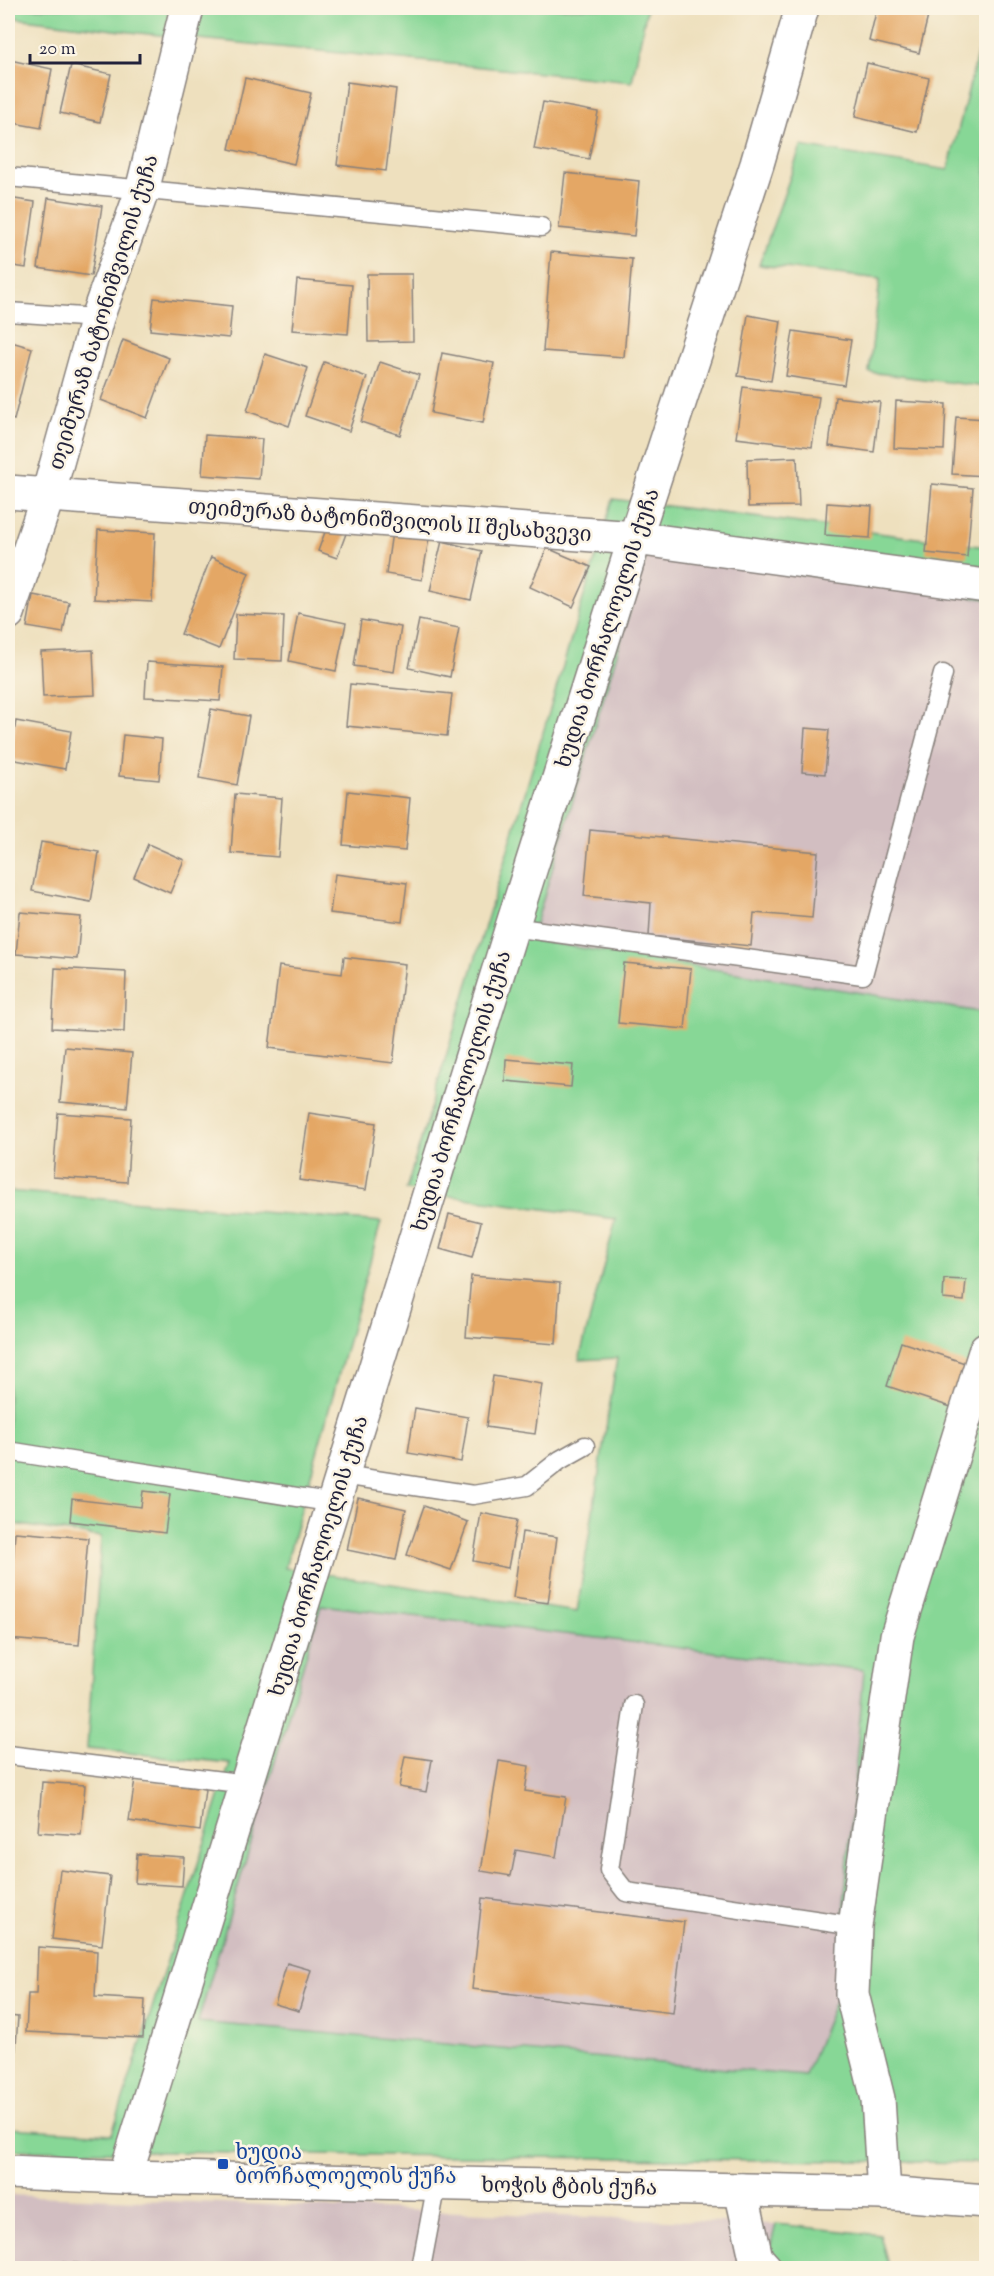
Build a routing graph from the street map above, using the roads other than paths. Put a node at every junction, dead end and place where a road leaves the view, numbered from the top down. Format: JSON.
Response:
{"nodes":[{"id":1,"x":187,"y":8,"type":"edge"},
{"id":2,"x":802,"y":8,"type":"edge"},
{"id":3,"x":8,"y":177,"type":"edge"},
{"id":4,"x":142,"y":191,"type":"junction"},
{"id":5,"x":541,"y":227,"type":"dead end"},
{"id":6,"x":8,"y":312,"type":"edge"},
{"id":7,"x":97,"y":318,"type":"junction"},
{"id":8,"x":8,"y":492,"type":"edge"},
{"id":9,"x":48,"y":495,"type":"junction"},
{"id":10,"x":635,"y":538,"type":"junction"},
{"id":11,"x":987,"y":586,"type":"edge"},
{"id":12,"x":8,"y":613,"type":"edge"},
{"id":13,"x":943,"y":674,"type":"dead end"},
{"id":14,"x":512,"y":927,"type":"junction"},
{"id":15,"x":987,"y":1349,"type":"edge"},
{"id":16,"x":585,"y":1446,"type":"dead end"},
{"id":17,"x":8,"y":1451,"type":"edge"},
{"id":18,"x":339,"y":1489,"type":"junction"},
{"id":19,"x":634,"y":1705,"type":"dead end"},
{"id":20,"x":8,"y":1755,"type":"edge"},
{"id":21,"x":248,"y":1784,"type":"junction"},
{"id":22,"x":855,"y":1926,"type":"junction"},
{"id":23,"x":8,"y":2172,"type":"edge"},
{"id":24,"x":125,"y":2176,"type":"junction"},
{"id":25,"x":437,"y":2183,"type":"junction"},
{"id":26,"x":741,"y":2190,"type":"junction"},
{"id":27,"x":884,"y":2193,"type":"junction"},
{"id":28,"x":987,"y":2201,"type":"edge"},
{"id":29,"x":421,"y":2268,"type":"edge"},
{"id":30,"x":765,"y":2268,"type":"edge"}],
"edges":[{"from":1,"to":4,"type":"street","name":"თეიმურაზ ბატონიშვილის ქუჩა"},
{"from":2,"to":10,"type":"street","name":"ხუდია ბორჩალოელის ქუჩა"},
{"from":3,"to":4,"type":"lane"},
{"from":4,"to":5,"type":"lane"},
{"from":4,"to":7,"type":"street","name":"თეიმურაზ ბატონიშვილის ქუჩა"},
{"from":6,"to":7,"type":"lane"},
{"from":7,"to":9,"type":"street","name":"თეიმურაზ ბატონიშვილის ქუჩა"},
{"from":8,"to":9,"type":"street","name":"თეიმურაზ ბატონიშვილის II შესახვევი"},
{"from":9,"to":10,"type":"street","name":"თეიმურაზ ბატონიშვილის II შესახვევი"},
{"from":9,"to":12,"type":"street","name":"თეიმურაზ ბატონიშვილის ქუჩა"},
{"from":10,"to":11,"type":"street","name":"თეიმურაზ ბატონიშვილის II შესახვევი"},
{"from":10,"to":14,"type":"street","name":"ხუდია ბორჩალოელის ქუჩა"},
{"from":13,"to":14,"type":"lane"},
{"from":14,"to":18,"type":"street","name":"ხუდია ბორჩალოელის ქუჩა"},
{"from":15,"to":22,"type":"street"},
{"from":16,"to":18,"type":"lane"},
{"from":17,"to":18,"type":"lane"},
{"from":18,"to":21,"type":"street","name":"ხუდია ბორჩალოელის ქუჩა"},
{"from":19,"to":22,"type":"lane"},
{"from":20,"to":21,"type":"lane"},
{"from":21,"to":24,"type":"street","name":"ხუდია ბორჩალოელის ქუჩა"},
{"from":22,"to":27,"type":"street"},
{"from":23,"to":24,"type":"street","name":"ხოჭის ტბის ქუჩა"},
{"from":24,"to":25,"type":"street","name":"ხოჭის ტბის ქუჩა"},
{"from":25,"to":26,"type":"street","name":"ხოჭის ტბის ქუჩა"},
{"from":25,"to":29,"type":"lane"},
{"from":26,"to":27,"type":"street","name":"ხოჭის ტბის ქუჩა"},
{"from":26,"to":30,"type":"street"},
{"from":27,"to":28,"type":"street","name":"ხოჭის ტბის ქუჩა"}]}
